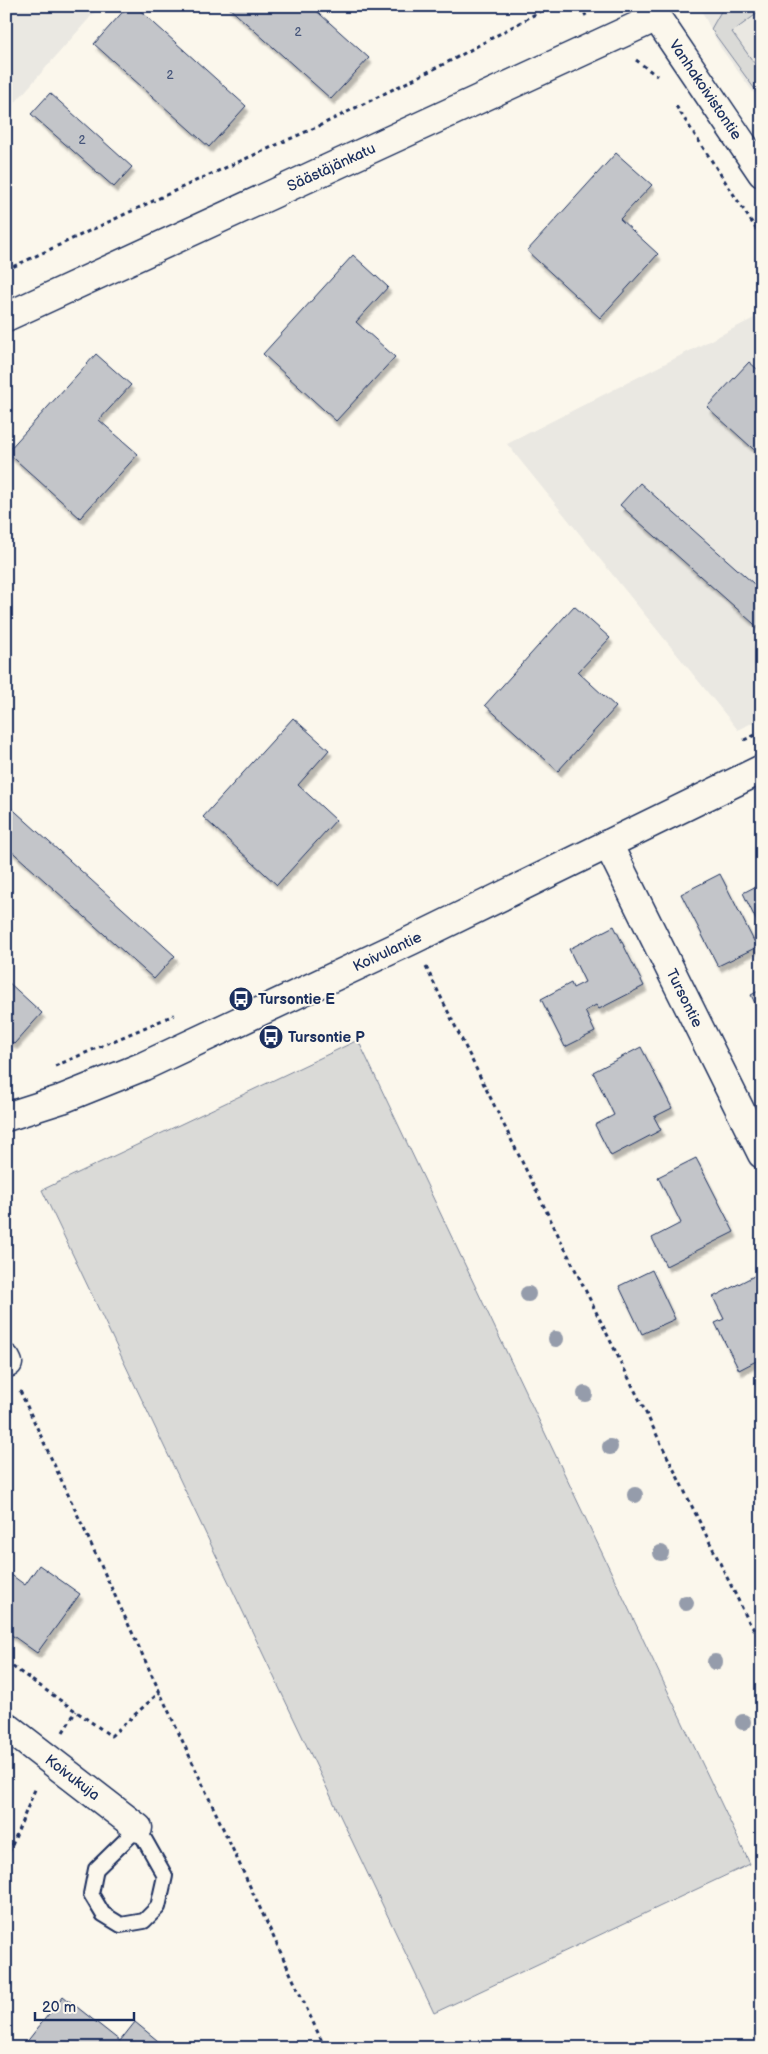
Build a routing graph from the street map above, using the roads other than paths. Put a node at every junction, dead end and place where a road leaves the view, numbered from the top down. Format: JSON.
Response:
{"nodes":[{"id":1,"x":652,"y":12,"type":"edge"},
{"id":2,"x":762,"y":173,"type":"edge"},
{"id":3,"x":6,"y":317,"type":"edge"},
{"id":4,"x":762,"y":769,"type":"edge"},
{"id":5,"x":608,"y":844,"type":"junction"},
{"id":6,"x":6,"y":1117,"type":"edge"},
{"id":7,"x":762,"y":1154,"type":"edge"},
{"id":8,"x":6,"y":1726,"type":"edge"},
{"id":9,"x":138,"y":1828,"type":"junction"}],
"edges":[{"from":1,"to":2,"type":"street","name":"Vanhakoivistontie"},
{"from":1,"to":3,"type":"street","name":"Säästäjänkatu"},
{"from":4,"to":5,"type":"street","name":"Koivulantie"},
{"from":5,"to":6,"type":"street","name":"Koivulantie"},
{"from":5,"to":7,"type":"street","name":"Tursontie"},
{"from":8,"to":9,"type":"street","name":"Koivukuja"},
{"from":9,"to":9,"type":"lane"}]}
